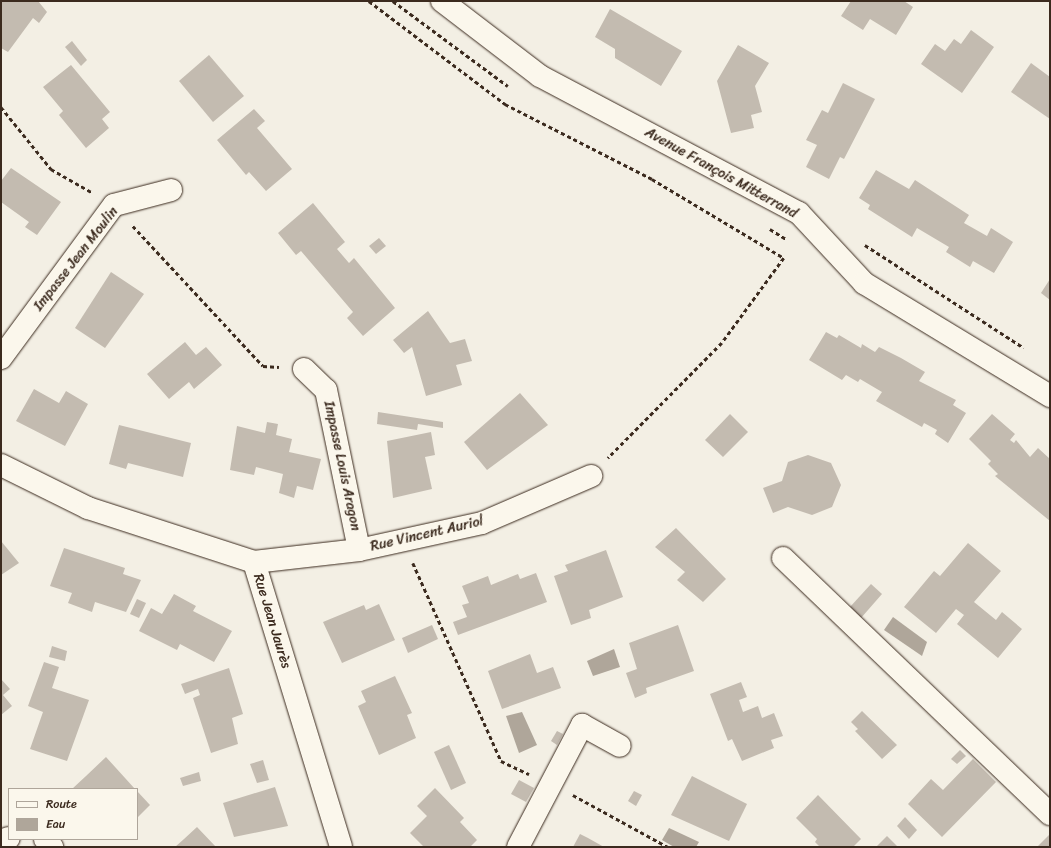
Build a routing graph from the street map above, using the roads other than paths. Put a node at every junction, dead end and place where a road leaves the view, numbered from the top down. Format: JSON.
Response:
{"nodes":[{"id":1,"x":442,"y":1,"type":"edge"},
{"id":2,"x":171,"y":190,"type":"dead end"},
{"id":3,"x":1,"y":358,"type":"edge"},
{"id":4,"x":304,"y":369,"type":"road end"},
{"id":5,"x":1050,"y":396,"type":"edge"},
{"id":6,"x":1,"y":465,"type":"edge"},
{"id":7,"x":591,"y":476,"type":"road end"},
{"id":8,"x":359,"y":550,"type":"junction"},
{"id":9,"x":783,"y":558,"type":"dead end"},
{"id":10,"x":254,"y":562,"type":"junction"},
{"id":11,"x":620,"y":746,"type":"dead end"},
{"id":12,"x":1050,"y":814,"type":"edge"},
{"id":13,"x":341,"y":847,"type":"edge"},
{"id":14,"x":518,"y":847,"type":"edge"}],
"edges":[{"from":1,"to":5,"type":"street","name":"Avenue François Mitterrand"},
{"from":2,"to":3,"type":"street","name":"Impasse Jean Moulin"},
{"from":4,"to":8,"type":"street","name":"Impasse Louis Aragon"},
{"from":6,"to":10,"type":"street","name":"Rue Jean Jaurès"},
{"from":7,"to":8,"type":"street","name":"Rue Vincent Auriol"},
{"from":8,"to":10,"type":"street","name":"Rue Vincent Auriol"},
{"from":9,"to":12,"type":"street"},
{"from":10,"to":13,"type":"street","name":"Rue Jean Jaurès"},
{"from":11,"to":14,"type":"street"}]}
